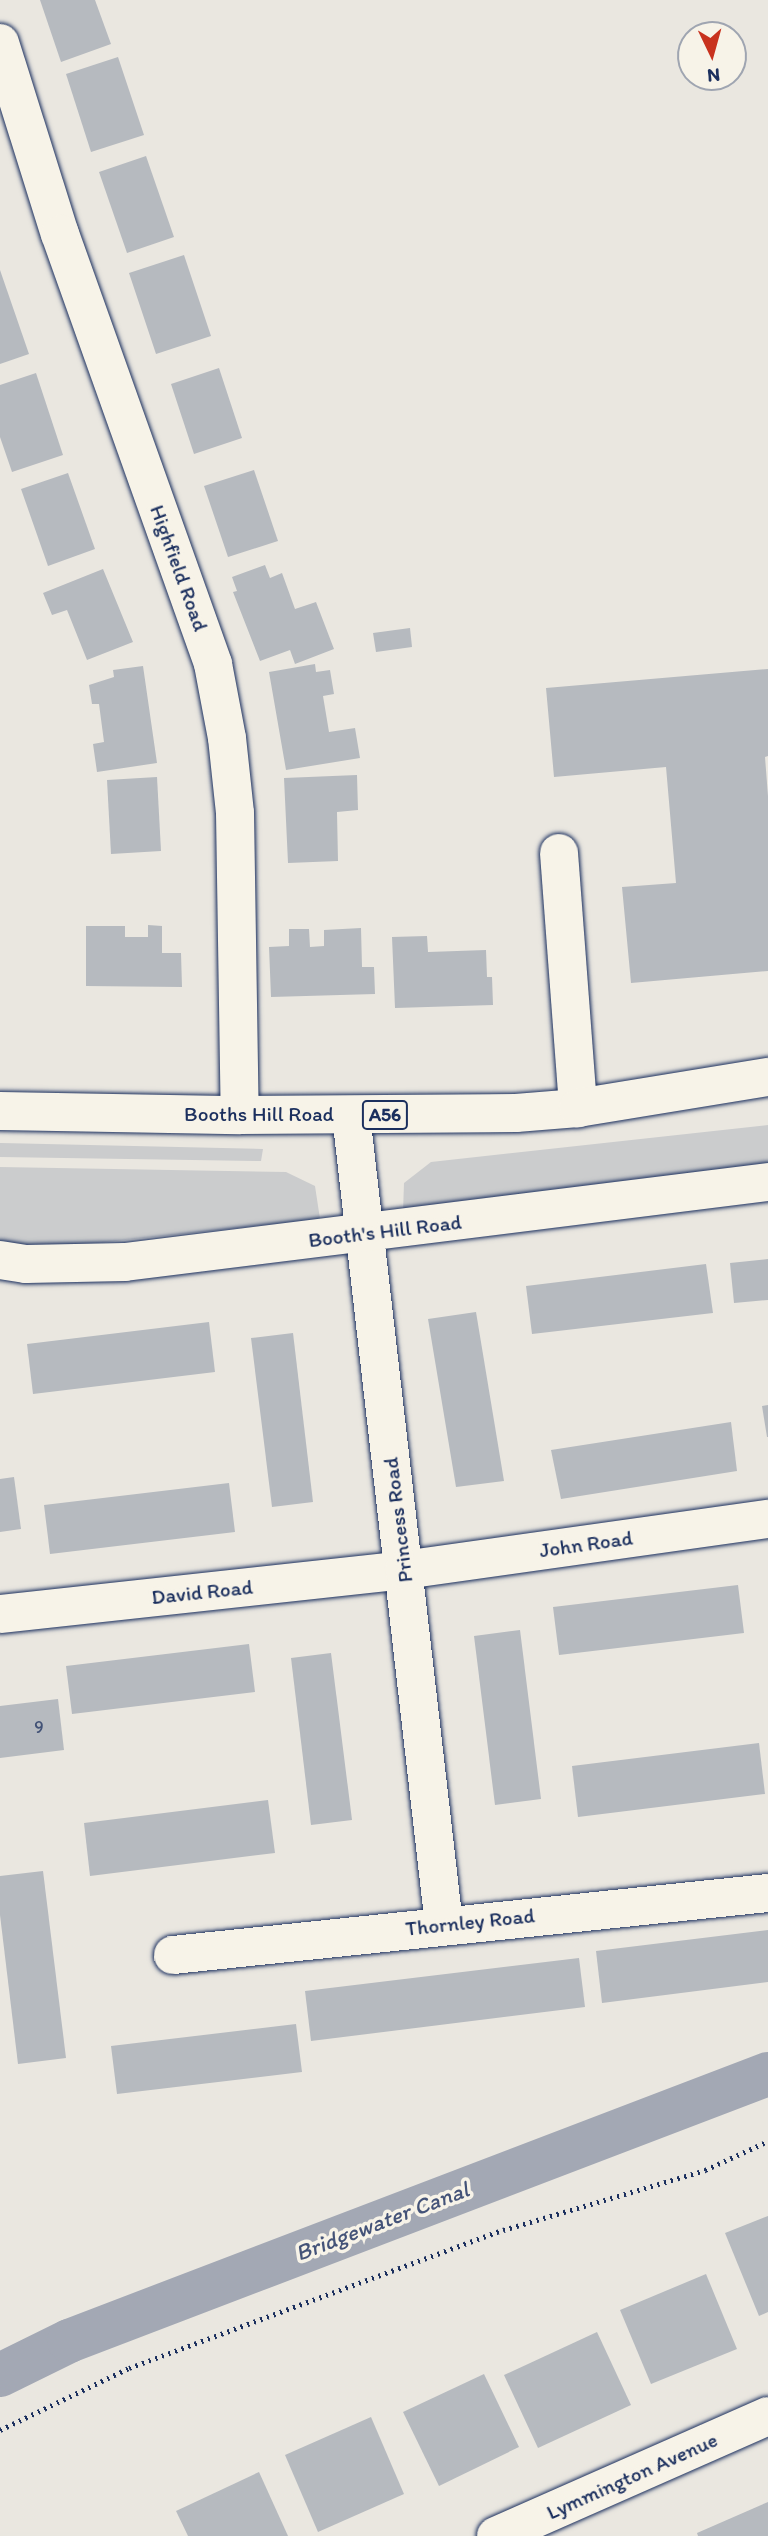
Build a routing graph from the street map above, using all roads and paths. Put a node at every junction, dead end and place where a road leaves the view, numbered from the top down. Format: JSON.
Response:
{"nodes":[{"id":1,"x":0,"y":43,"type":"edge"},
{"id":2,"x":559,"y":853,"type":"dead end"},
{"id":3,"x":768,"y":1077,"type":"edge"},
{"id":4,"x":578,"y":1108,"type":"junction"},
{"id":5,"x":0,"y":1111,"type":"edge"},
{"id":6,"x":240,"y":1115,"type":"junction"},
{"id":7,"x":351,"y":1115,"type":"junction"},
{"id":8,"x":768,"y":1182,"type":"edge"},
{"id":9,"x":364,"y":1234,"type":"junction"},
{"id":10,"x":0,"y":1260,"type":"edge"},
{"id":11,"x":768,"y":1519,"type":"edge"},
{"id":12,"x":404,"y":1570,"type":"junction"},
{"id":13,"x":0,"y":1614,"type":"edge"},
{"id":14,"x":768,"y":1893,"type":"edge"},
{"id":15,"x":444,"y":1925,"type":"junction"},
{"id":16,"x":173,"y":1955,"type":"dead end"},
{"id":17,"x":768,"y":2141,"type":"edge"},
{"id":18,"x":768,"y":2416,"type":"edge"},
{"id":19,"x":0,"y":2430,"type":"edge"},
{"id":20,"x":496,"y":2536,"type":"edge"}],
"edges":[{"from":1,"to":6,"type":"street","name":"Highfield Road"},
{"from":2,"to":4,"type":"street"},
{"from":3,"to":4,"type":"street","name":"Booths Hill Road","number":"A56"},
{"from":4,"to":7,"type":"street","name":"Booths Hill Road","number":"A56"},
{"from":5,"to":6,"type":"street","name":"Booths Hill Road","number":"A56"},
{"from":6,"to":7,"type":"street","name":"Booths Hill Road","number":"A56"},
{"from":7,"to":9,"type":"street","name":"Princess Road"},
{"from":8,"to":9,"type":"street","name":"Booth's Hill Road"},
{"from":9,"to":10,"type":"street","name":"Booth's Hill Road"},
{"from":9,"to":12,"type":"street","name":"Princess Road"},
{"from":11,"to":12,"type":"street","name":"John Road"},
{"from":12,"to":13,"type":"street","name":"David Road"},
{"from":12,"to":15,"type":"street","name":"Princess Road"},
{"from":14,"to":15,"type":"street","name":"Thornley Road"},
{"from":15,"to":16,"type":"street","name":"Thornley Road"},
{"from":17,"to":19,"type":"path"},
{"from":18,"to":20,"type":"street","name":"Lymmington Avenue"}]}
